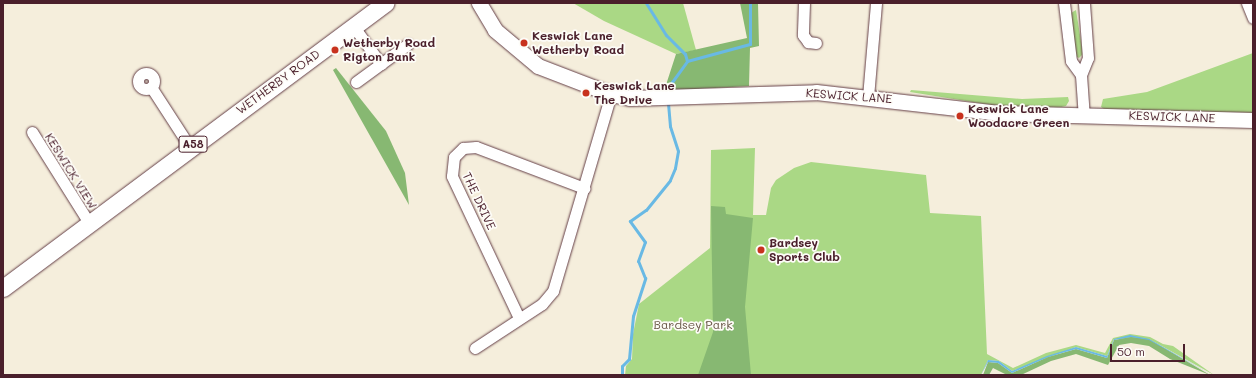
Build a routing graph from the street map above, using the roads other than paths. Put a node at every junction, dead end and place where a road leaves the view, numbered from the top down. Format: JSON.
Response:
{"nodes":[{"id":1,"x":386,"y":3,"type":"edge"},
{"id":2,"x":479,"y":3,"type":"edge"},
{"id":3,"x":804,"y":3,"type":"edge"},
{"id":4,"x":876,"y":3,"type":"edge"},
{"id":5,"x":1064,"y":3,"type":"edge"},
{"id":6,"x":1084,"y":3,"type":"edge"},
{"id":7,"x":1247,"y":3,"type":"edge"},
{"id":8,"x":1253,"y":18,"type":"edge"},
{"id":9,"x":354,"y":27,"type":"junction"},
{"id":10,"x":408,"y":44,"type":"dead end"},
{"id":11,"x":816,"y":44,"type":"dead end"},
{"id":12,"x":380,"y":64,"type":"junction"},
{"id":13,"x":1081,"y":75,"type":"junction"},
{"id":14,"x":356,"y":82,"type":"dead end"},
{"id":15,"x":151,"y":87,"type":"dead end"},
{"id":16,"x":611,"y":94,"type":"junction"},
{"id":17,"x":868,"y":97,"type":"junction"},
{"id":18,"x":1084,"y":114,"type":"junction"},
{"id":19,"x":1253,"y":120,"type":"edge"},
{"id":20,"x":32,"y":132,"type":"dead end"},
{"id":21,"x":190,"y":147,"type":"junction"},
{"id":22,"x":584,"y":188,"type":"junction"},
{"id":23,"x":89,"y":223,"type":"junction"},
{"id":24,"x":3,"y":288,"type":"edge"},
{"id":25,"x":519,"y":318,"type":"junction"},
{"id":26,"x":475,"y":348,"type":"dead end"}],
"edges":[{"from":1,"to":9,"type":"main road","name":"WETHERBY ROAD","number":"A58"},
{"from":2,"to":16,"type":"street","name":"KESWICK LANE"},
{"from":3,"to":11,"type":"street"},
{"from":4,"to":17,"type":"street"},
{"from":5,"to":13,"type":"street"},
{"from":6,"to":13,"type":"street"},
{"from":7,"to":8,"type":"street"},
{"from":9,"to":12,"type":"street"},
{"from":9,"to":21,"type":"main road","name":"WETHERBY ROAD","number":"A58"},
{"from":10,"to":12,"type":"street"},
{"from":12,"to":14,"type":"street"},
{"from":13,"to":18,"type":"street"},
{"from":15,"to":21,"type":"street"},
{"from":16,"to":17,"type":"street","name":"KESWICK LANE"},
{"from":16,"to":22,"type":"street"},
{"from":17,"to":18,"type":"street","name":"KESWICK LANE"},
{"from":18,"to":19,"type":"street","name":"KESWICK LANE"},
{"from":20,"to":23,"type":"street","name":"KESWICK VIEW"},
{"from":21,"to":23,"type":"main road","name":"WETHERBY ROAD","number":"A58"},
{"from":22,"to":25,"type":"street"},
{"from":22,"to":25,"type":"street","name":"THE DRIVE"},
{"from":23,"to":24,"type":"main road","name":"WETHERBY ROAD","number":"A58"},
{"from":25,"to":26,"type":"street"}]}
